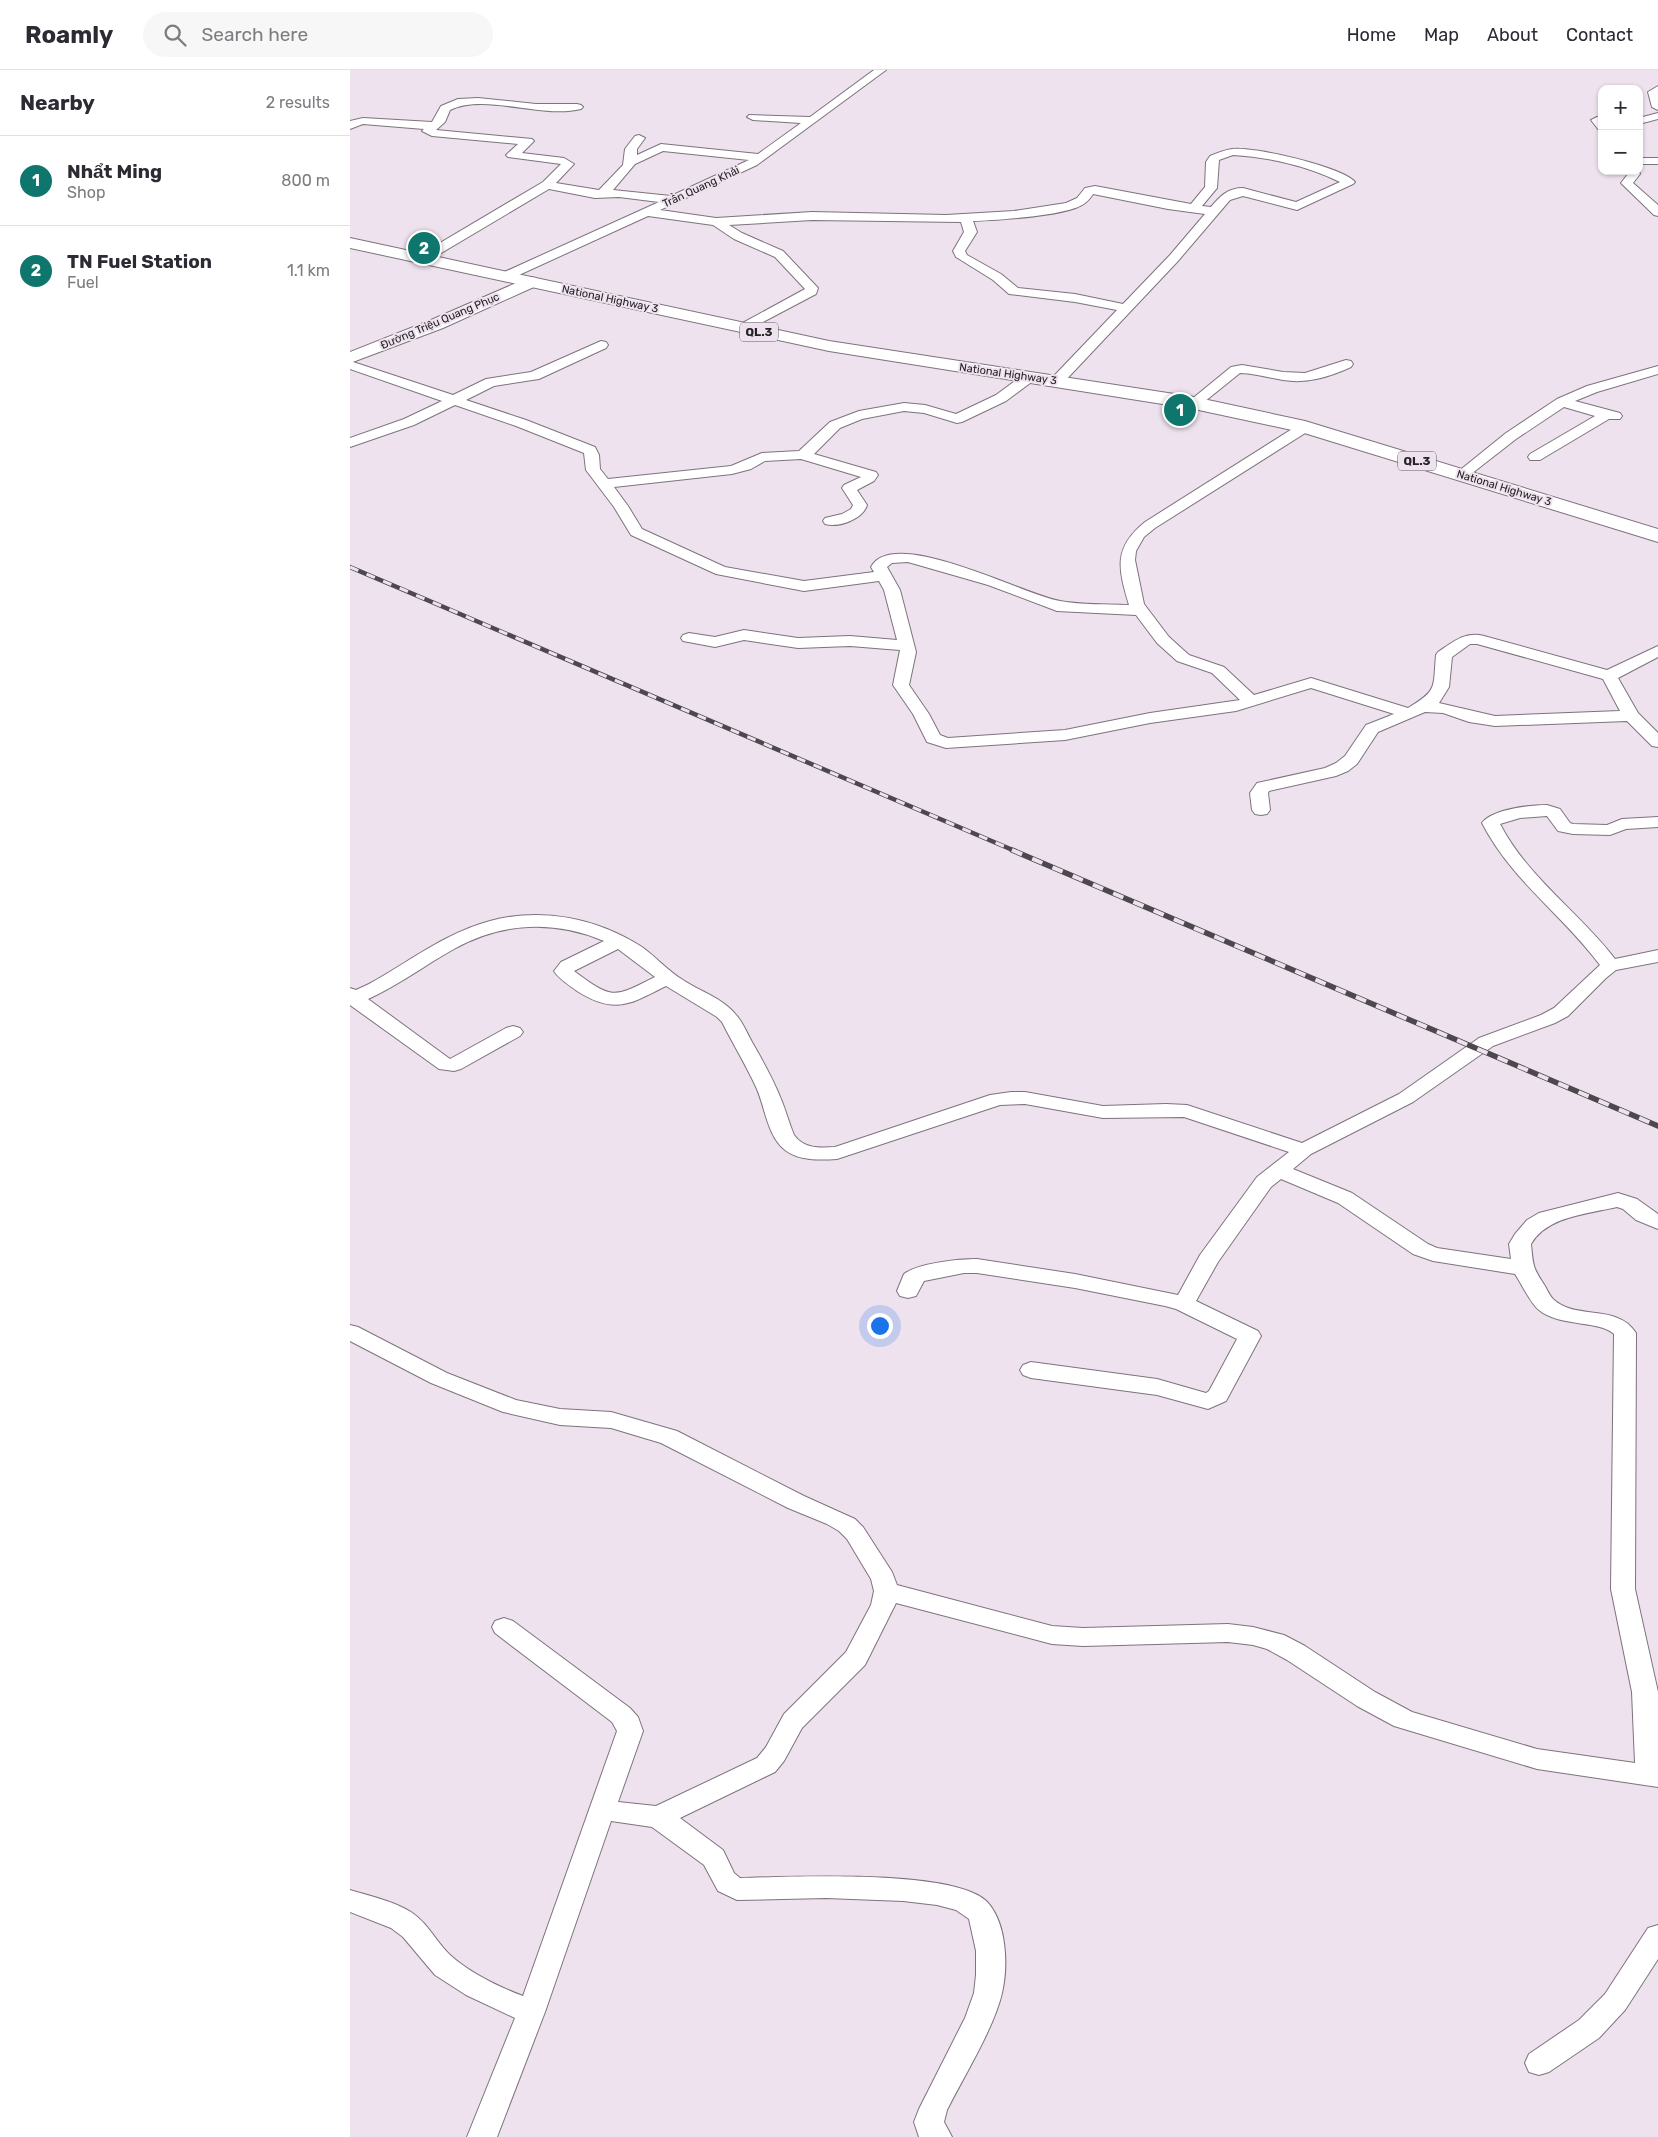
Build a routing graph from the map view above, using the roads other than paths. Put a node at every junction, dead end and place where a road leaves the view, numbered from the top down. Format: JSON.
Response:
{"nodes":[{"id":1,"x":881,"y":70,"type":"edge"},
{"id":2,"x":1656,"y":91,"type":"edge"},
{"id":3,"x":576,"y":107,"type":"dead end"},
{"id":4,"x":1658,"y":107,"type":"edge"},
{"id":5,"x":1658,"y":116,"type":"edge"},
{"id":6,"x":753,"y":117,"type":"dead end"},
{"id":7,"x":810,"y":120,"type":"junction"},
{"id":8,"x":1643,"y":120,"type":"edge"},
{"id":9,"x":350,"y":126,"type":"edge"},
{"id":10,"x":435,"y":126,"type":"junction"},
{"id":11,"x":639,"y":138,"type":"dead end"},
{"id":12,"x":761,"y":158,"type":"junction"},
{"id":13,"x":1643,"y":161,"type":"edge"},
{"id":14,"x":1658,"y":161,"type":"edge"},
{"id":15,"x":631,"y":162,"type":"junction"},
{"id":16,"x":1633,"y":175,"type":"edge"},
{"id":17,"x":547,"y":185,"type":"junction"},
{"id":18,"x":602,"y":194,"type":"junction"},
{"id":19,"x":673,"y":200,"type":"junction"},
{"id":20,"x":1194,"y":208,"type":"junction"},
{"id":21,"x":1213,"y":210,"type":"junction"},
{"id":22,"x":647,"y":212,"type":"junction"},
{"id":23,"x":1658,"y":212,"type":"edge"},
{"id":24,"x":965,"y":219,"type":"junction"},
{"id":25,"x":716,"y":222,"type":"junction"},
{"id":26,"x":350,"y":243,"type":"edge"},
{"id":27,"x":422,"y":259,"type":"junction"},
{"id":28,"x":504,"y":276,"type":"junction"},
{"id":29,"x":530,"y":282,"type":"junction"},
{"id":30,"x":1125,"y":308,"type":"junction"},
{"id":31,"x":744,"y":328,"type":"junction"},
{"id":32,"x":601,"y":345,"type":"dead end"},
{"id":33,"x":350,"y":358,"type":"edge"},
{"id":34,"x":1346,"y":364,"type":"dead end"},
{"id":35,"x":350,"y":365,"type":"edge"},
{"id":36,"x":1658,"y":370,"type":"edge"},
{"id":37,"x":1028,"y":378,"type":"junction"},
{"id":38,"x":1057,"y":381,"type":"junction"},
{"id":39,"x":453,"y":401,"type":"junction"},
{"id":40,"x":1562,"y":402,"type":"junction"},
{"id":41,"x":1194,"y":403,"type":"junction"},
{"id":42,"x":1305,"y":427,"type":"junction"},
{"id":43,"x":350,"y":443,"type":"edge"},
{"id":44,"x":802,"y":455,"type":"junction"},
{"id":45,"x":1535,"y":457,"type":"dead end"},
{"id":46,"x":1461,"y":475,"type":"junction"},
{"id":47,"x":604,"y":484,"type":"junction"},
{"id":48,"x":830,"y":521,"type":"dead end"},
{"id":49,"x":1658,"y":536,"type":"edge"},
{"id":50,"x":883,"y":576,"type":"junction"},
{"id":51,"x":1139,"y":610,"type":"junction"},
{"id":52,"x":689,"y":638,"type":"dead end"},
{"id":53,"x":906,"y":646,"type":"junction"},
{"id":54,"x":1658,"y":651,"type":"edge"},
{"id":55,"x":1609,"y":676,"type":"junction"},
{"id":56,"x":1252,"y":702,"type":"junction"},
{"id":57,"x":1417,"y":710,"type":"junction"},
{"id":58,"x":1635,"y":720,"type":"junction"},
{"id":59,"x":1658,"y":722,"type":"edge"},
{"id":60,"x":1658,"y":742,"type":"edge"},
{"id":61,"x":1261,"y":810,"type":"dead end"},
{"id":62,"x":1658,"y":822,"type":"edge"},
{"id":63,"x":619,"y":941,"type":"junction"},
{"id":64,"x":1658,"y":956,"type":"edge"},
{"id":65,"x":1610,"y":966,"type":"junction"},
{"id":66,"x":668,"y":978,"type":"junction"},
{"id":67,"x":352,"y":997,"type":"edge"},
{"id":68,"x":513,"y":1032,"type":"dead end"},
{"id":69,"x":1304,"y":1150,"type":"junction"},
{"id":70,"x":1277,"y":1170,"type":"junction"},
{"id":71,"x":1658,"y":1222,"type":"edge"},
{"id":72,"x":1522,"y":1268,"type":"junction"},
{"id":73,"x":908,"y":1291,"type":"dead end"},
{"id":74,"x":1184,"y":1304,"type":"junction"},
{"id":75,"x":350,"y":1332,"type":"edge"},
{"id":76,"x":1031,"y":1370,"type":"dead end"},
{"id":77,"x":886,"y":1591,"type":"junction"},
{"id":78,"x":504,"y":1627,"type":"dead end"},
{"id":79,"x":1654,"y":1776,"type":"edge"},
{"id":80,"x":603,"y":1810,"type":"junction"},
{"id":81,"x":658,"y":1817,"type":"junction"},
{"id":82,"x":350,"y":1901,"type":"edge"},
{"id":83,"x":1658,"y":1936,"type":"edge"},
{"id":84,"x":531,"y":2012,"type":"junction"},
{"id":85,"x":1539,"y":2063,"type":"dead end"},
{"id":86,"x":482,"y":2137,"type":"edge"},
{"id":87,"x":937,"y":2137,"type":"edge"}],
"edges":[{"from":1,"to":7,"type":"street","name":"Trần Quang Khải"},
{"from":2,"to":4,"type":"street"},
{"from":3,"to":10,"type":"street"},
{"from":5,"to":8,"type":"street"},
{"from":6,"to":7,"type":"street"},
{"from":7,"to":12,"type":"street","name":"Trần Quang Khải"},
{"from":9,"to":10,"type":"street"},
{"from":10,"to":17,"type":"street"},
{"from":11,"to":15,"type":"street"},
{"from":12,"to":15,"type":"street"},
{"from":12,"to":19,"type":"street","name":"Trần Quang Khải"},
{"from":13,"to":14,"type":"street"},
{"from":15,"to":18,"type":"street"},
{"from":16,"to":23,"type":"street"},
{"from":17,"to":18,"type":"street"},
{"from":17,"to":27,"type":"street"},
{"from":18,"to":19,"type":"street"},
{"from":19,"to":22,"type":"street","name":"Trần Quang Khải"},
{"from":20,"to":21,"type":"street"},
{"from":20,"to":21,"type":"street"},
{"from":20,"to":24,"type":"street"},
{"from":21,"to":30,"type":"street"},
{"from":22,"to":25,"type":"street"},
{"from":22,"to":28,"type":"street","name":"Trần Quang Khải"},
{"from":24,"to":25,"type":"street"},
{"from":24,"to":30,"type":"street"},
{"from":25,"to":31,"type":"street"},
{"from":26,"to":27,"type":"main road","name":"National Highway 3","number":"QL.3"},
{"from":27,"to":28,"type":"main road","name":"National Highway 3","number":"QL.3"},
{"from":28,"to":29,"type":"main road","name":"National Highway 3","number":"QL.3"},
{"from":29,"to":31,"type":"main road","name":"National Highway 3","number":"QL.3"},
{"from":29,"to":33,"type":"main road","name":"Đường Triệu Quang Phục"},
{"from":30,"to":38,"type":"street"},
{"from":31,"to":37,"type":"main road","name":"National Highway 3","number":"QL.3"},
{"from":32,"to":39,"type":"street"},
{"from":34,"to":41,"type":"street"},
{"from":35,"to":39,"type":"street"},
{"from":36,"to":40,"type":"street"},
{"from":37,"to":38,"type":"main road","name":"National Highway 3","number":"QL.3"},
{"from":37,"to":44,"type":"street"},
{"from":38,"to":41,"type":"main road","name":"National Highway 3","number":"QL.3"},
{"from":39,"to":43,"type":"street"},
{"from":39,"to":47,"type":"street"},
{"from":40,"to":45,"type":"street"},
{"from":40,"to":46,"type":"street"},
{"from":41,"to":42,"type":"main road","name":"National Highway 3","number":"QL.3"},
{"from":42,"to":46,"type":"main road","name":"National Highway 3","number":"QL.3"},
{"from":42,"to":51,"type":"street"},
{"from":44,"to":47,"type":"street"},
{"from":44,"to":48,"type":"street"},
{"from":46,"to":49,"type":"main road","name":"National Highway 3","number":"QL.3"},
{"from":47,"to":50,"type":"street"},
{"from":50,"to":51,"type":"street"},
{"from":50,"to":53,"type":"street"},
{"from":51,"to":56,"type":"street"},
{"from":52,"to":53,"type":"street"},
{"from":53,"to":56,"type":"street"},
{"from":54,"to":55,"type":"street"},
{"from":55,"to":57,"type":"street"},
{"from":55,"to":58,"type":"street"},
{"from":56,"to":57,"type":"street"},
{"from":57,"to":58,"type":"street"},
{"from":57,"to":61,"type":"street"},
{"from":58,"to":59,"type":"street"},
{"from":58,"to":60,"type":"street"},
{"from":62,"to":65,"type":"street"},
{"from":63,"to":66,"type":"street"},
{"from":63,"to":66,"type":"street"},
{"from":63,"to":67,"type":"street"},
{"from":64,"to":65,"type":"street"},
{"from":65,"to":69,"type":"street"},
{"from":66,"to":69,"type":"street"},
{"from":67,"to":68,"type":"street"},
{"from":69,"to":70,"type":"street"},
{"from":70,"to":72,"type":"street"},
{"from":70,"to":74,"type":"street"},
{"from":71,"to":72,"type":"street"},
{"from":72,"to":79,"type":"street"},
{"from":73,"to":74,"type":"street"},
{"from":74,"to":76,"type":"street"},
{"from":75,"to":77,"type":"street"},
{"from":77,"to":79,"type":"street"},
{"from":77,"to":81,"type":"street"},
{"from":78,"to":80,"type":"street"},
{"from":80,"to":81,"type":"street"},
{"from":80,"to":84,"type":"street"},
{"from":81,"to":87,"type":"street"},
{"from":82,"to":84,"type":"street"},
{"from":83,"to":85,"type":"street"},
{"from":84,"to":86,"type":"street"}]}
